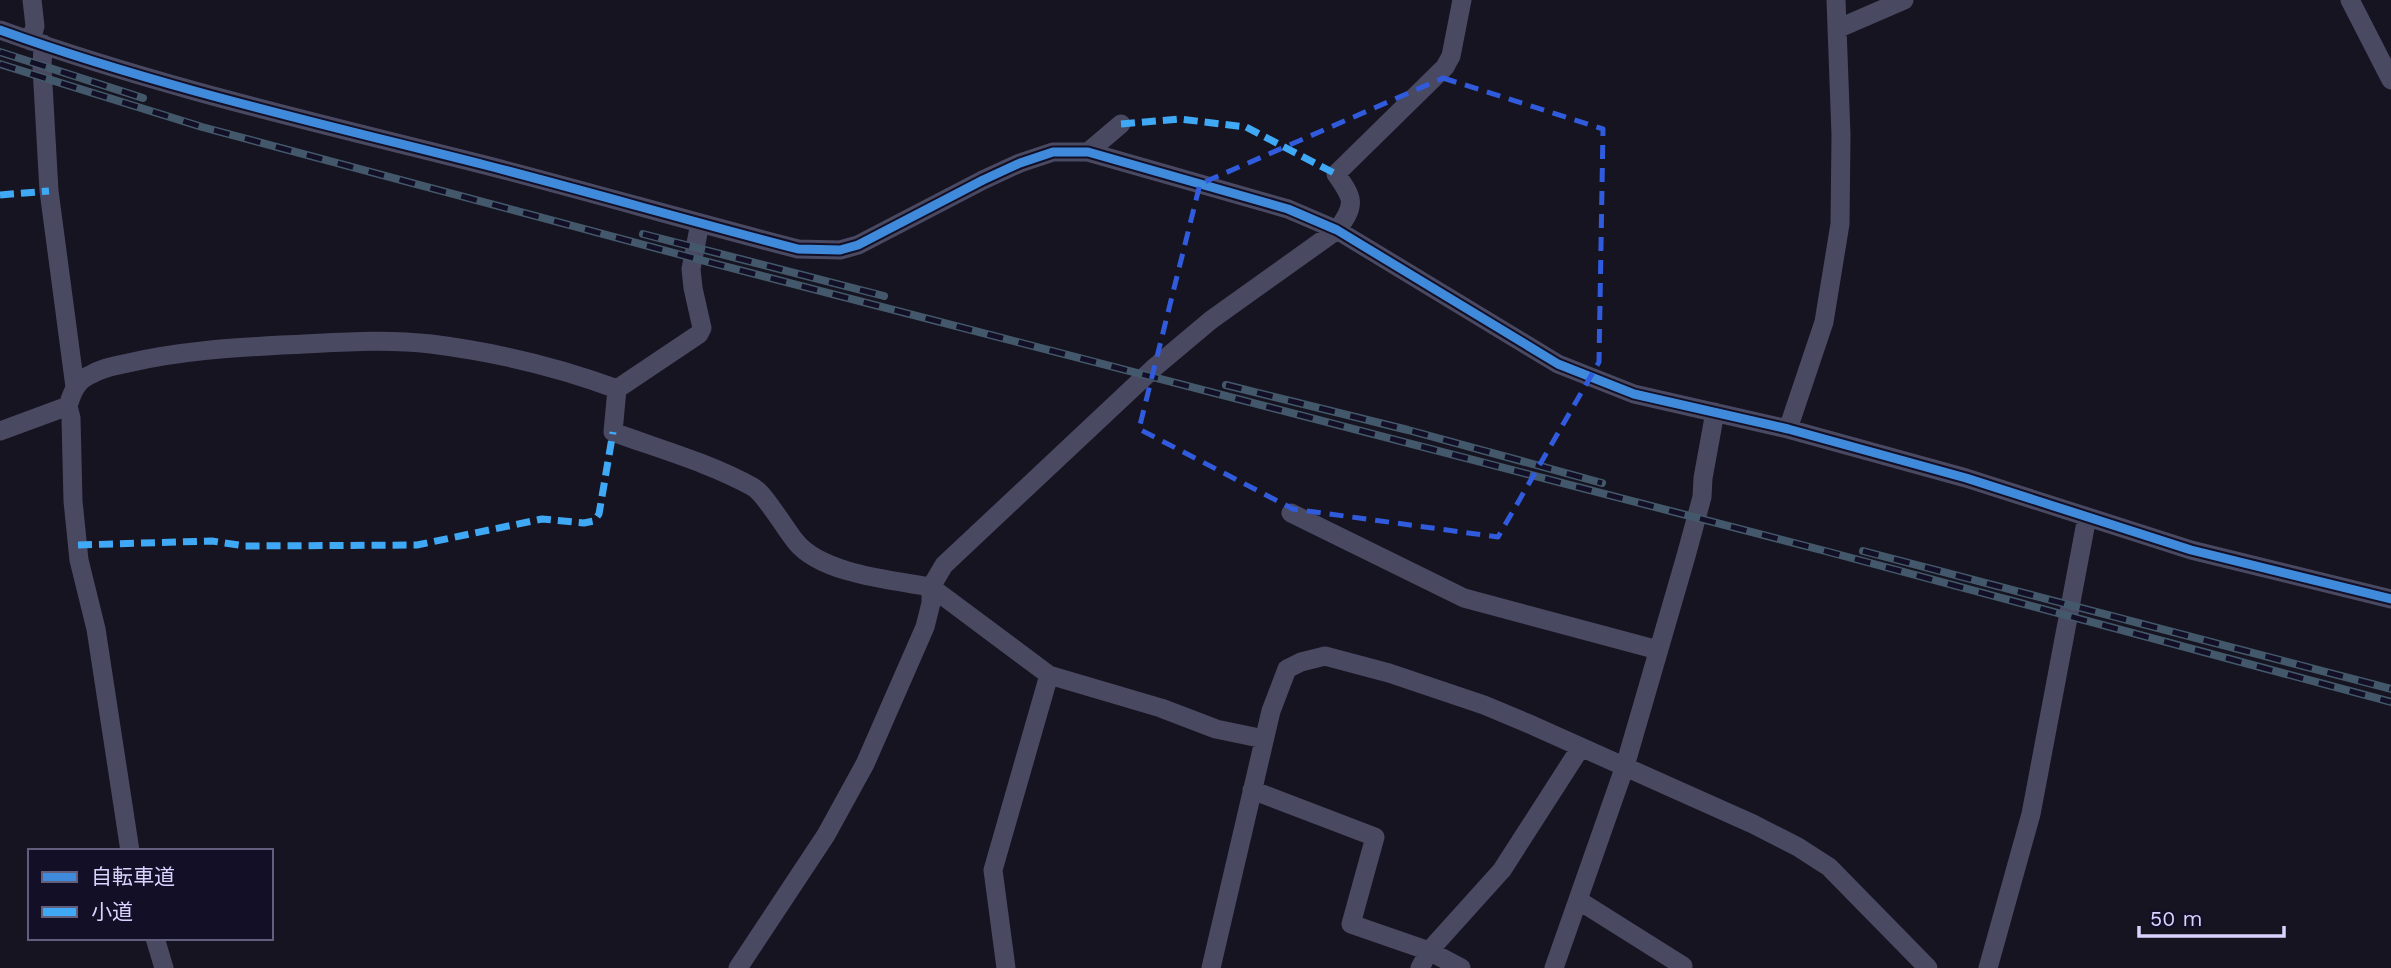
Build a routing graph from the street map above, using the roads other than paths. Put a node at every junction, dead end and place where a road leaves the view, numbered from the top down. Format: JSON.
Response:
{"nodes":[{"id":1,"x":32,"y":0,"type":"edge"},
{"id":2,"x":1462,"y":0,"type":"edge"},
{"id":3,"x":1836,"y":0,"type":"edge"},
{"id":4,"x":1904,"y":0,"type":"edge"},
{"id":5,"x":2350,"y":0,"type":"edge"},
{"id":6,"x":1837,"y":29,"type":"junction"},
{"id":7,"x":0,"y":30,"type":"edge"},
{"id":8,"x":37,"y":43,"type":"junction"},
{"id":9,"x":2391,"y":80,"type":"edge"},
{"id":10,"x":1121,"y":124,"type":"dead end"},
{"id":11,"x":1088,"y":152,"type":"junction"},
{"id":12,"x":700,"y":223,"type":"junction"},
{"id":13,"x":1337,"y":230,"type":"junction"},
{"id":14,"x":75,"y":387,"type":"junction"},
{"id":15,"x":617,"y":389,"type":"junction"},
{"id":16,"x":68,"y":406,"type":"junction"},
{"id":17,"x":1715,"y":412,"type":"junction"},
{"id":18,"x":7,"y":429,"type":"edge"},
{"id":19,"x":1788,"y":429,"type":"junction"},
{"id":20,"x":1291,"y":513,"type":"dead end"},
{"id":21,"x":2087,"y":517,"type":"junction"},
{"id":22,"x":931,"y":587,"type":"junction"},
{"id":23,"x":2391,"y":599,"type":"edge"},
{"id":24,"x":1658,"y":650,"type":"junction"},
{"id":25,"x":1049,"y":675,"type":"junction"},
{"id":26,"x":1264,"y":739,"type":"junction"},
{"id":27,"x":1581,"y":747,"type":"junction"},
{"id":28,"x":1625,"y":766,"type":"junction"},
{"id":29,"x":1252,"y":790,"type":"junction"},
{"id":30,"x":130,"y":849,"type":"edge"},
{"id":31,"x":1578,"y":900,"type":"junction"},
{"id":32,"x":156,"y":940,"type":"edge"},
{"id":33,"x":1424,"y":959,"type":"edge"},
{"id":34,"x":1683,"y":966,"type":"edge"},
{"id":35,"x":164,"y":968,"type":"edge"},
{"id":36,"x":738,"y":968,"type":"edge"},
{"id":37,"x":1006,"y":968,"type":"edge"},
{"id":38,"x":1211,"y":968,"type":"edge"},
{"id":39,"x":1461,"y":968,"type":"edge"},
{"id":40,"x":1553,"y":968,"type":"edge"},
{"id":41,"x":1928,"y":968,"type":"edge"},
{"id":42,"x":1988,"y":968,"type":"edge"}],
"edges":[{"from":1,"to":8,"type":"street"},
{"from":2,"to":13,"type":"street"},
{"from":3,"to":6,"type":"street"},
{"from":4,"to":6,"type":"street"},
{"from":5,"to":9,"type":"street"},
{"from":6,"to":19,"type":"street"},
{"from":7,"to":8,"type":"street"},
{"from":8,"to":12,"type":"street"},
{"from":8,"to":14,"type":"street"},
{"from":10,"to":11,"type":"street"},
{"from":11,"to":12,"type":"street"},
{"from":11,"to":13,"type":"street"},
{"from":12,"to":15,"type":"street"},
{"from":13,"to":17,"type":"street"},
{"from":13,"to":22,"type":"street"},
{"from":14,"to":15,"type":"street"},
{"from":14,"to":16,"type":"street"},
{"from":15,"to":22,"type":"street"},
{"from":16,"to":18,"type":"street"},
{"from":16,"to":30,"type":"street"},
{"from":17,"to":19,"type":"street"},
{"from":17,"to":24,"type":"street"},
{"from":19,"to":21,"type":"street"},
{"from":20,"to":24,"type":"street"},
{"from":21,"to":23,"type":"street"},
{"from":21,"to":42,"type":"street"},
{"from":22,"to":25,"type":"street"},
{"from":22,"to":36,"type":"street"},
{"from":24,"to":28,"type":"street"},
{"from":25,"to":26,"type":"street"},
{"from":25,"to":37,"type":"street"},
{"from":26,"to":27,"type":"street"},
{"from":26,"to":29,"type":"street"},
{"from":27,"to":28,"type":"street"},
{"from":27,"to":33,"type":"street"},
{"from":28,"to":31,"type":"street"},
{"from":28,"to":41,"type":"street"},
{"from":29,"to":33,"type":"street"},
{"from":29,"to":38,"type":"street"},
{"from":31,"to":34,"type":"street"},
{"from":31,"to":40,"type":"street"},
{"from":32,"to":35,"type":"street"},
{"from":33,"to":39,"type":"street"}]}
